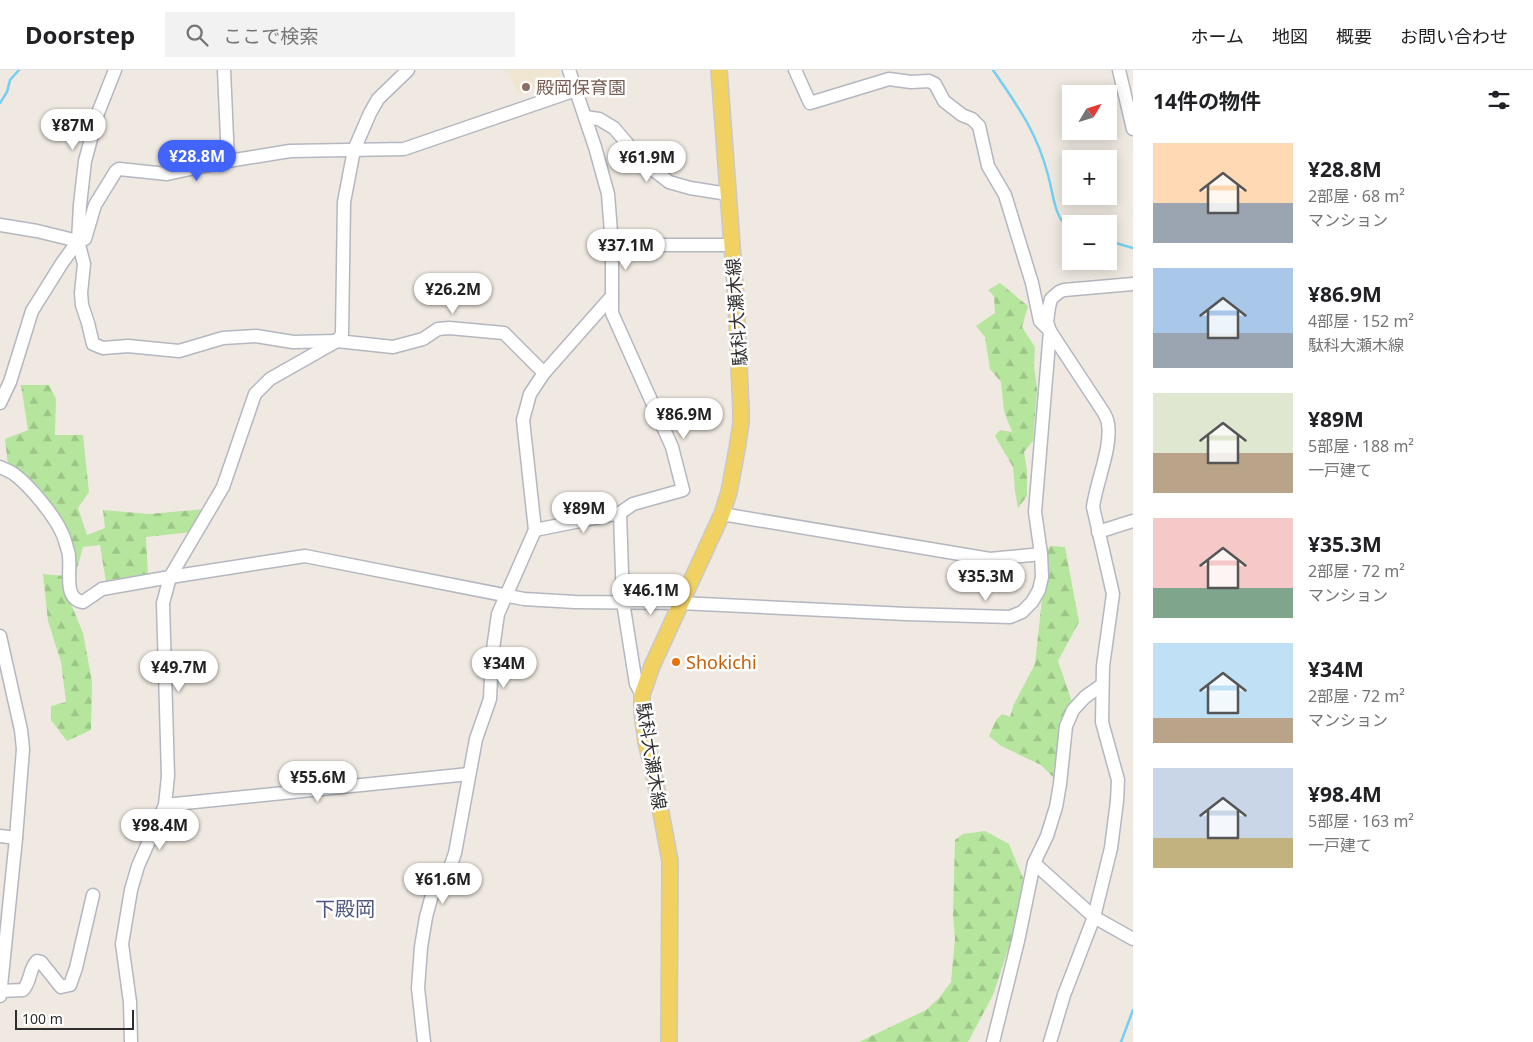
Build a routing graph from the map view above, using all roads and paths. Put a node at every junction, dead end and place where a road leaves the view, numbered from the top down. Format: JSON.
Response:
{"nodes":[{"id":1,"x":115,"y":70,"type":"edge"},
{"id":2,"x":224,"y":70,"type":"edge"},
{"id":3,"x":408,"y":70,"type":"edge"},
{"id":4,"x":569,"y":70,"type":"edge"},
{"id":5,"x":720,"y":70,"type":"edge"},
{"id":6,"x":795,"y":70,"type":"edge"},
{"id":7,"x":1119,"y":70,"type":"edge"},
{"id":8,"x":576,"y":90,"type":"junction"},
{"id":9,"x":585,"y":117,"type":"junction"},
{"id":10,"x":1133,"y":129,"type":"edge"},
{"id":11,"x":354,"y":150,"type":"junction"},
{"id":12,"x":228,"y":161,"type":"junction"},
{"id":13,"x":728,"y":194,"type":"junction"},
{"id":14,"x":0,"y":225,"type":"edge"},
{"id":15,"x":78,"y":241,"type":"junction"},
{"id":16,"x":612,"y":245,"type":"junction"},
{"id":17,"x":732,"y":245,"type":"junction"},
{"id":18,"x":1133,"y":284,"type":"edge"},
{"id":19,"x":612,"y":296,"type":"junction"},
{"id":20,"x":1050,"y":331,"type":"junction"},
{"id":21,"x":337,"y":341,"type":"junction"},
{"id":22,"x":544,"y":373,"type":"junction"},
{"id":23,"x":0,"y":403,"type":"edge"},
{"id":24,"x":0,"y":467,"type":"edge"},
{"id":25,"x":620,"y":513,"type":"junction"},
{"id":26,"x":722,"y":514,"type":"junction"},
{"id":27,"x":1133,"y":521,"type":"edge"},
{"id":28,"x":538,"y":530,"type":"junction"},
{"id":29,"x":1098,"y":532,"type":"junction"},
{"id":30,"x":1041,"y":554,"type":"junction"},
{"id":31,"x":170,"y":577,"type":"junction"},
{"id":32,"x":507,"y":595,"type":"junction"},
{"id":33,"x":623,"y":602,"type":"junction"},
{"id":34,"x":680,"y":603,"type":"junction"},
{"id":35,"x":0,"y":636,"type":"edge"},
{"id":36,"x":1102,"y":685,"type":"junction"},
{"id":37,"x":642,"y":695,"type":"junction"},
{"id":38,"x":469,"y":774,"type":"junction"},
{"id":39,"x":165,"y":805,"type":"junction"},
{"id":40,"x":0,"y":836,"type":"edge"},
{"id":41,"x":16,"y":838,"type":"junction"},
{"id":42,"x":1034,"y":863,"type":"junction"},
{"id":43,"x":93,"y":894,"type":"dead end"},
{"id":44,"x":1094,"y":917,"type":"junction"},
{"id":45,"x":1133,"y":939,"type":"edge"},
{"id":46,"x":0,"y":991,"type":"edge"},
{"id":47,"x":0,"y":996,"type":"edge"},
{"id":48,"x":131,"y":1042,"type":"edge"},
{"id":49,"x":424,"y":1042,"type":"edge"},
{"id":50,"x":669,"y":1042,"type":"edge"},
{"id":51,"x":994,"y":1042,"type":"edge"},
{"id":52,"x":1050,"y":1042,"type":"edge"}],
"edges":[{"from":1,"to":15,"type":"street"},
{"from":2,"to":12,"type":"street"},
{"from":3,"to":11,"type":"street"},
{"from":4,"to":8,"type":"street"},
{"from":5,"to":13,"type":"main road","name":"駄科大瀬木線"},
{"from":6,"to":20,"type":"street"},
{"from":7,"to":10,"type":"street"},
{"from":8,"to":9,"type":"street"},
{"from":8,"to":11,"type":"street"},
{"from":9,"to":13,"type":"street"},
{"from":9,"to":16,"type":"street"},
{"from":11,"to":12,"type":"street"},
{"from":11,"to":21,"type":"street"},
{"from":12,"to":15,"type":"street"},
{"from":13,"to":17,"type":"main road","name":"駄科大瀬木線"},
{"from":14,"to":15,"type":"street"},
{"from":15,"to":21,"type":"street"},
{"from":15,"to":23,"type":"street"},
{"from":16,"to":17,"type":"street"},
{"from":16,"to":19,"type":"street"},
{"from":17,"to":26,"type":"main road","name":"駄科大瀬木線"},
{"from":18,"to":20,"type":"street"},
{"from":19,"to":22,"type":"street"},
{"from":19,"to":25,"type":"street"},
{"from":20,"to":29,"type":"street"},
{"from":20,"to":30,"type":"street"},
{"from":21,"to":22,"type":"street"},
{"from":21,"to":31,"type":"street"},
{"from":22,"to":28,"type":"street"},
{"from":24,"to":31,"type":"street"},
{"from":25,"to":28,"type":"street"},
{"from":25,"to":33,"type":"street"},
{"from":26,"to":30,"type":"street"},
{"from":26,"to":34,"type":"main road","name":"駄科大瀬木線"},
{"from":27,"to":29,"type":"street"},
{"from":28,"to":32,"type":"street"},
{"from":29,"to":36,"type":"street"},
{"from":30,"to":34,"type":"street"},
{"from":31,"to":32,"type":"street"},
{"from":31,"to":39,"type":"street"},
{"from":32,"to":33,"type":"street"},
{"from":32,"to":38,"type":"street"},
{"from":33,"to":34,"type":"street"},
{"from":33,"to":37,"type":"street"},
{"from":34,"to":37,"type":"main road","name":"駄科大瀬木線"},
{"from":35,"to":41,"type":"street"},
{"from":36,"to":42,"type":"street"},
{"from":36,"to":44,"type":"street"},
{"from":37,"to":50,"type":"main road","name":"駄科大瀬木線"},
{"from":38,"to":39,"type":"street"},
{"from":38,"to":49,"type":"street"},
{"from":39,"to":48,"type":"street"},
{"from":40,"to":41,"type":"street"},
{"from":41,"to":46,"type":"street"},
{"from":42,"to":44,"type":"street"},
{"from":42,"to":51,"type":"street"},
{"from":43,"to":46,"type":"street"},
{"from":44,"to":45,"type":"street"},
{"from":44,"to":52,"type":"street"},
{"from":46,"to":47,"type":"street"}]}
